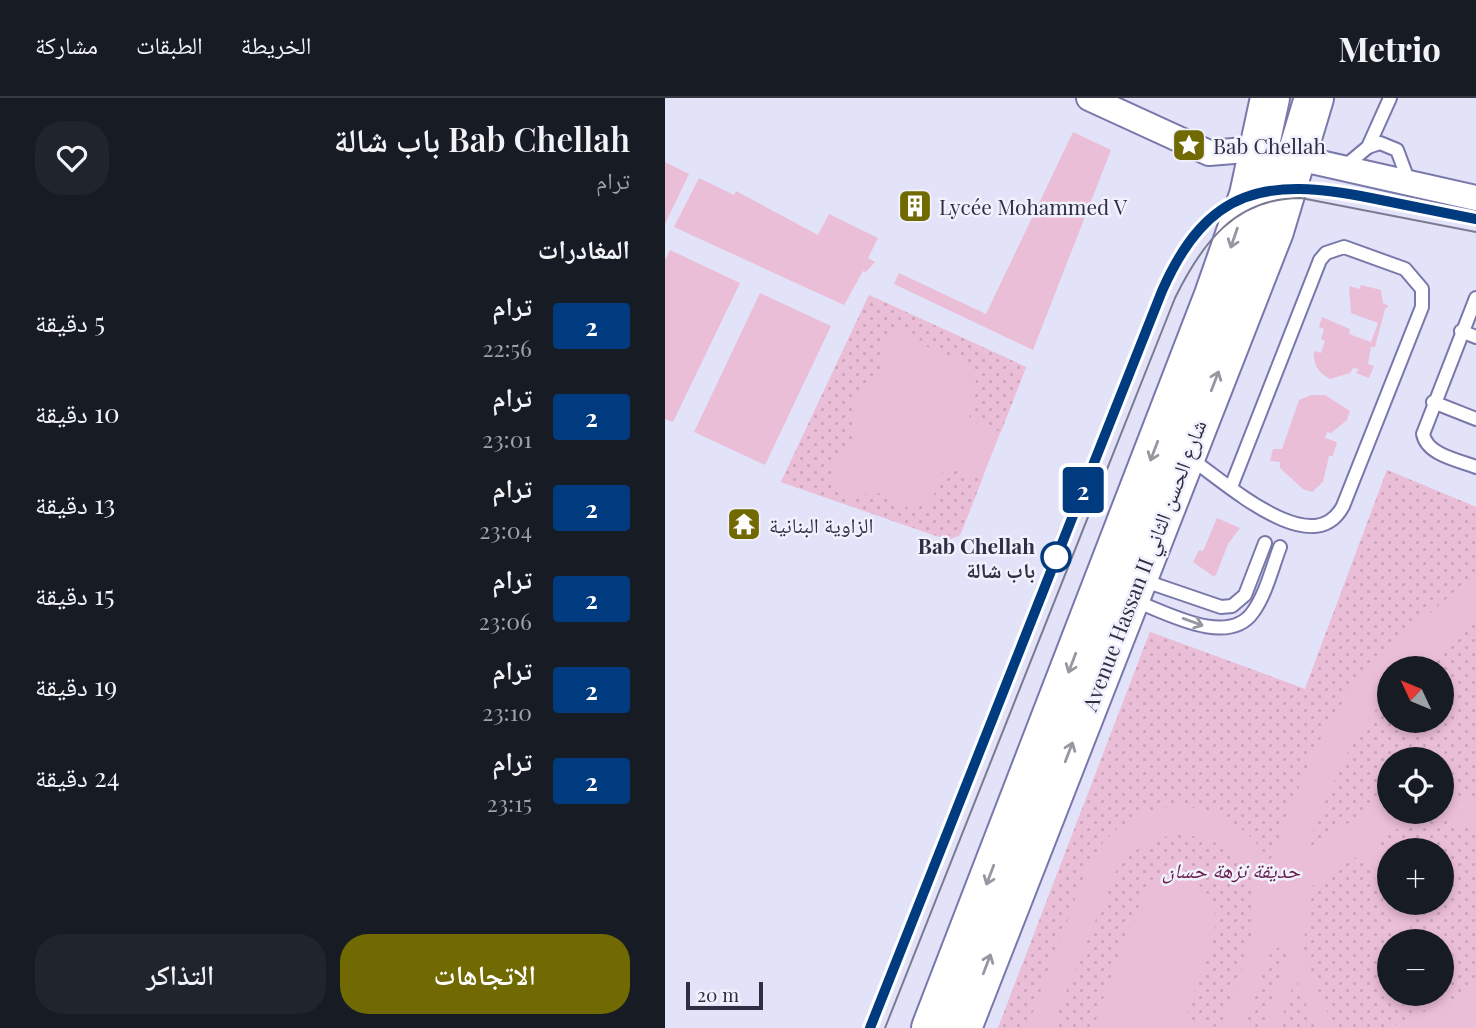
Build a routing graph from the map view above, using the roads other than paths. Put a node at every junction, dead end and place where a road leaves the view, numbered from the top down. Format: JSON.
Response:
{"nodes":[{"id":1,"x":1089,"y":98,"type":"edge"},
{"id":2,"x":1270,"y":98,"type":"edge"},
{"id":3,"x":1314,"y":98,"type":"edge"},
{"id":4,"x":1390,"y":99,"type":"edge"},
{"id":5,"x":1368,"y":147,"type":"junction"},
{"id":6,"x":1258,"y":149,"type":"junction"},
{"id":7,"x":1297,"y":158,"type":"junction"},
{"id":8,"x":1340,"y":169,"type":"junction"},
{"id":9,"x":1414,"y":186,"type":"junction"},
{"id":10,"x":1476,"y":198,"type":"edge"},
{"id":11,"x":1476,"y":298,"type":"edge"},
{"id":12,"x":1461,"y":331,"type":"junction"},
{"id":13,"x":1476,"y":337,"type":"edge"},
{"id":14,"x":1433,"y":402,"type":"junction"},
{"id":15,"x":1476,"y":419,"type":"edge"},
{"id":16,"x":1186,"y":455,"type":"junction"},
{"id":17,"x":1476,"y":467,"type":"edge"},
{"id":18,"x":1231,"y":487,"type":"junction"},
{"id":19,"x":1265,"y":543,"type":"dead end"},
{"id":20,"x":1280,"y":547,"type":"dead end"},
{"id":21,"x":1133,"y":588,"type":"junction"},
{"id":22,"x":931,"y":1028,"type":"edge"},
{"id":23,"x":962,"y":1028,"type":"edge"}],
"edges":[{"from":1,"to":6,"type":"street"},
{"from":2,"to":6,"type":"main road","name":"Avenue Hassan II شارع الحسن الثاني"},
{"from":3,"to":7,"type":"main road","name":"Avenue Hassan II شارع الحسن الثاني"},
{"from":4,"to":5,"type":"lane"},
{"from":5,"to":8,"type":"lane"},
{"from":5,"to":9,"type":"lane"},
{"from":6,"to":7,"type":"street"},
{"from":6,"to":22,"type":"main road","name":"Avenue Hassan II شارع الحسن الثاني","one_way":true},
{"from":7,"to":8,"type":"street"},
{"from":16,"to":7,"type":"main road","name":"Avenue Hassan II شارع الحسن الثاني","one_way":true},
{"from":8,"to":9,"type":"street"},
{"from":9,"to":10,"type":"street"},
{"from":11,"to":12,"type":"lane"},
{"from":12,"to":13,"type":"lane"},
{"from":12,"to":14,"type":"lane"},
{"from":14,"to":15,"type":"lane"},
{"from":14,"to":17,"type":"lane"},
{"from":16,"to":18,"type":"lane"},
{"from":16,"to":21,"type":"main road","name":"Avenue Hassan II شارع الحسن الثاني"},
{"from":18,"to":18,"type":"lane"},
{"from":19,"to":21,"type":"lane"},
{"from":21,"to":20,"type":"lane","one_way":true},
{"from":23,"to":21,"type":"main road","name":"Avenue Hassan II شارع الحسن الثاني","one_way":true}]}
